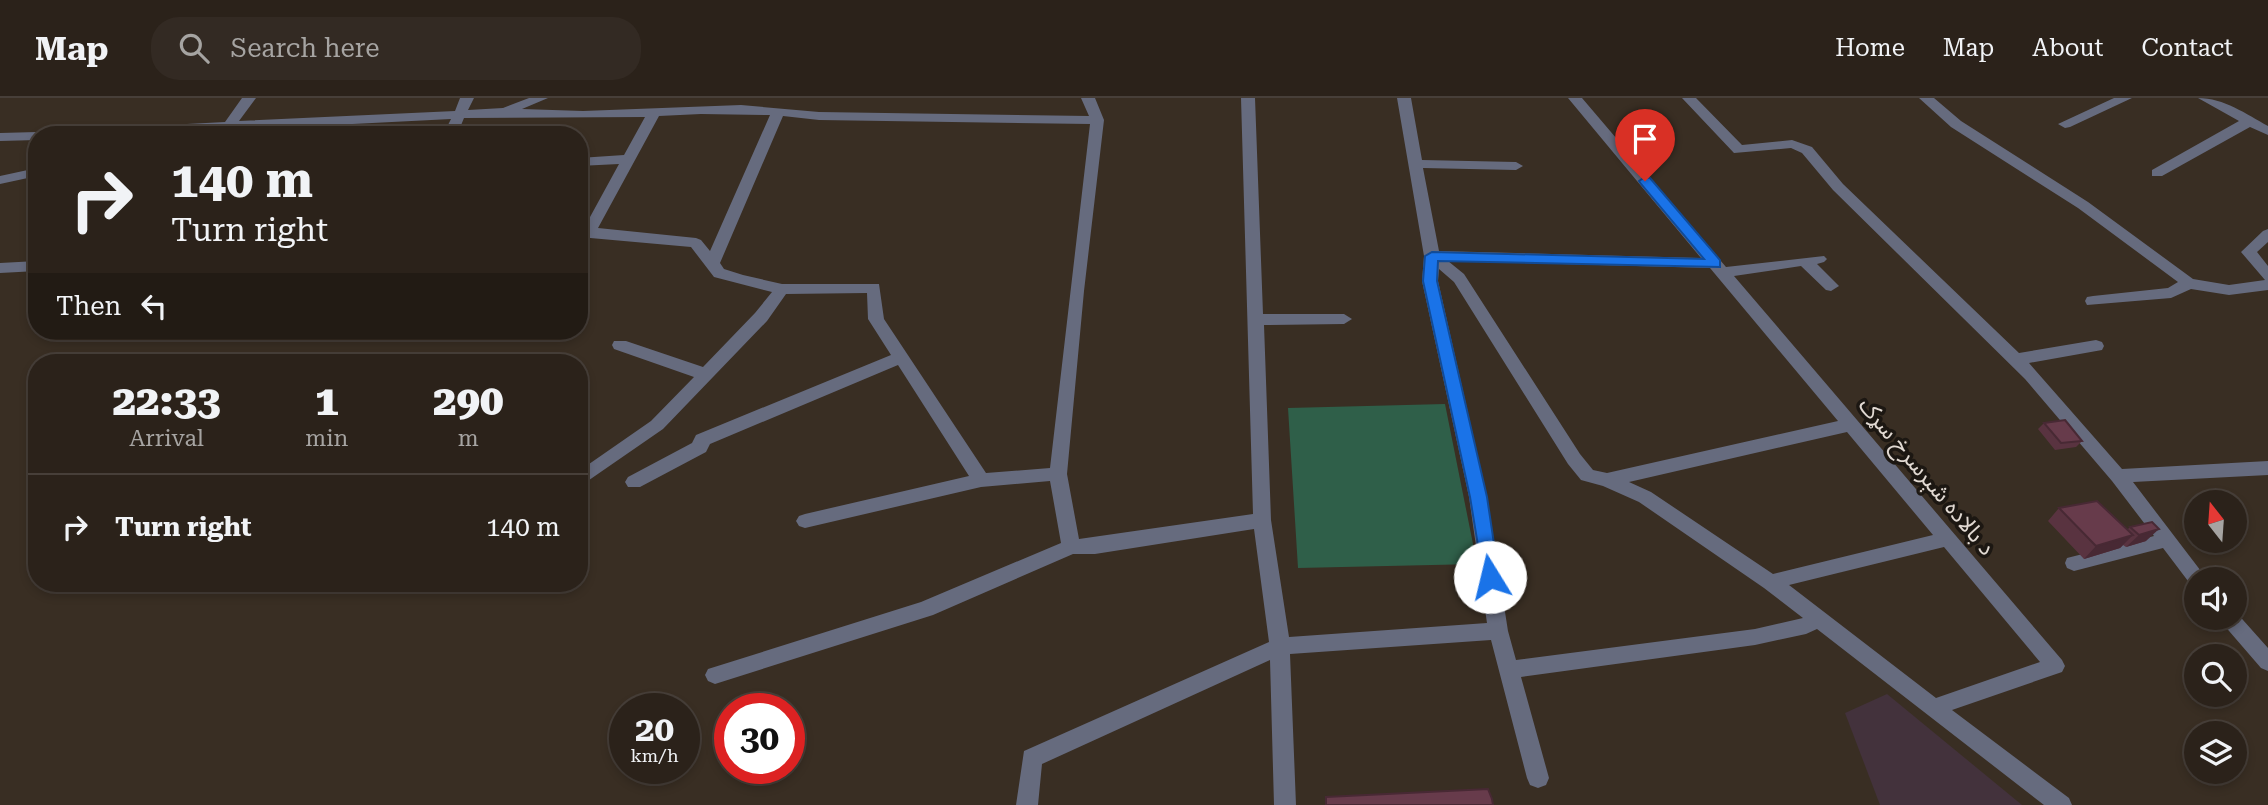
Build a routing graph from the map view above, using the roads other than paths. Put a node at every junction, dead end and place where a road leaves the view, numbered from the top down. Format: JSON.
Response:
{"nodes":[{"id":1,"x":249,"y":98,"type":"edge"},
{"id":2,"x":467,"y":98,"type":"edge"},
{"id":3,"x":541,"y":98,"type":"edge"},
{"id":4,"x":1088,"y":98,"type":"edge"},
{"id":5,"x":1248,"y":98,"type":"edge"},
{"id":6,"x":1405,"y":98,"type":"edge"},
{"id":7,"x":1575,"y":98,"type":"edge"},
{"id":8,"x":1689,"y":98,"type":"edge"},
{"id":9,"x":1926,"y":98,"type":"edge"},
{"id":10,"x":2125,"y":98,"type":"edge"},
{"id":11,"x":2205,"y":98,"type":"edge"},
{"id":12,"x":505,"y":111,"type":"junction"},
{"id":13,"x":655,"y":111,"type":"junction"},
{"id":14,"x":778,"y":112,"type":"junction"},
{"id":15,"x":461,"y":113,"type":"junction"},
{"id":16,"x":345,"y":120,"type":"junction"},
{"id":17,"x":1097,"y":120,"type":"junction"},
{"id":18,"x":2250,"y":121,"type":"junction"},
{"id":19,"x":2065,"y":124,"type":"dead end"},
{"id":20,"x":229,"y":126,"type":"edge"},
{"id":21,"x":280,"y":126,"type":"edge"},
{"id":22,"x":341,"y":126,"type":"edge"},
{"id":23,"x":454,"y":126,"type":"edge"},
{"id":24,"x":2268,"y":131,"type":"edge"},
{"id":25,"x":28,"y":135,"type":"edge"},
{"id":26,"x":0,"y":137,"type":"edge"},
{"id":27,"x":627,"y":159,"type":"junction"},
{"id":28,"x":588,"y":161,"type":"edge"},
{"id":29,"x":1414,"y":164,"type":"junction"},
{"id":30,"x":1516,"y":166,"type":"dead end"},
{"id":31,"x":2157,"y":173,"type":"dead end"},
{"id":32,"x":28,"y":174,"type":"edge"},
{"id":33,"x":0,"y":180,"type":"edge"},
{"id":34,"x":588,"y":225,"type":"edge"},
{"id":35,"x":588,"y":232,"type":"edge"},
{"id":36,"x":2268,"y":234,"type":"edge"},
{"id":37,"x":1432,"y":256,"type":"junction"},
{"id":38,"x":713,"y":262,"type":"junction"},
{"id":39,"x":28,"y":267,"type":"edge"},
{"id":40,"x":1719,"y":268,"type":"junction"},
{"id":41,"x":1,"y":269,"type":"edge"},
{"id":42,"x":2268,"y":276,"type":"edge"},
{"id":43,"x":2189,"y":283,"type":"junction"},
{"id":44,"x":2268,"y":285,"type":"edge"},
{"id":45,"x":1831,"y":286,"type":"dead end"},
{"id":46,"x":782,"y":289,"type":"junction"},
{"id":47,"x":2093,"y":301,"type":"dead end"},
{"id":48,"x":1344,"y":319,"type":"dead end"},
{"id":49,"x":1254,"y":320,"type":"junction"},
{"id":50,"x":620,"y":345,"type":"dead end"},
{"id":51,"x":2095,"y":346,"type":"dead end"},
{"id":52,"x":901,"y":356,"type":"junction"},
{"id":53,"x":2014,"y":359,"type":"junction"},
{"id":54,"x":704,"y":374,"type":"junction"},
{"id":55,"x":1851,"y":425,"type":"junction"},
{"id":56,"x":2268,"y":468,"type":"edge"},
{"id":57,"x":588,"y":474,"type":"edge"},
{"id":58,"x":1058,"y":474,"type":"junction"},
{"id":59,"x":2118,"y":476,"type":"junction"},
{"id":60,"x":981,"y":480,"type":"junction"},
{"id":61,"x":1607,"y":480,"type":"junction"},
{"id":62,"x":634,"y":481,"type":"dead end"},
{"id":63,"x":1262,"y":520,"type":"junction"},
{"id":64,"x":805,"y":521,"type":"dead end"},
{"id":65,"x":1948,"y":539,"type":"junction"},
{"id":66,"x":2165,"y":540,"type":"junction"},
{"id":67,"x":1071,"y":547,"type":"junction"},
{"id":68,"x":2074,"y":563,"type":"dead end"},
{"id":69,"x":2188,"y":567,"type":"edge"},
{"id":70,"x":1771,"y":582,"type":"junction"},
{"id":71,"x":1817,"y":618,"type":"junction"},
{"id":72,"x":2240,"y":630,"type":"edge"},
{"id":73,"x":1499,"y":631,"type":"junction"},
{"id":74,"x":1280,"y":646,"type":"junction"},
{"id":75,"x":2268,"y":663,"type":"edge"},
{"id":76,"x":1510,"y":670,"type":"junction"},
{"id":77,"x":715,"y":675,"type":"dead end"},
{"id":78,"x":1933,"y":708,"type":"junction"},
{"id":79,"x":1538,"y":778,"type":"dead end"},
{"id":80,"x":1027,"y":805,"type":"edge"},
{"id":81,"x":1284,"y":805,"type":"edge"},
{"id":82,"x":2061,"y":805,"type":"edge"}],
"edges":[{"from":1,"to":20,"type":"street"},
{"from":2,"to":15,"type":"street"},
{"from":3,"to":12,"type":"street"},
{"from":4,"to":17,"type":"street"},
{"from":5,"to":49,"type":"street"},
{"from":6,"to":29,"type":"street"},
{"from":7,"to":40,"type":"street","name":"د بالاده شېرسرخ سړک"},
{"from":8,"to":53,"type":"street"},
{"from":9,"to":43,"type":"street"},
{"from":10,"to":19,"type":"street"},
{"from":11,"to":18,"type":"street"},
{"from":12,"to":13,"type":"street"},
{"from":12,"to":15,"type":"street"},
{"from":13,"to":14,"type":"street"},
{"from":13,"to":27,"type":"street"},
{"from":14,"to":17,"type":"street"},
{"from":14,"to":38,"type":"street"},
{"from":15,"to":16,"type":"street"},
{"from":15,"to":23,"type":"street"},
{"from":16,"to":21,"type":"street"},
{"from":16,"to":22,"type":"street"},
{"from":17,"to":58,"type":"street"},
{"from":18,"to":24,"type":"street"},
{"from":18,"to":31,"type":"street"},
{"from":25,"to":26,"type":"street"},
{"from":27,"to":28,"type":"street"},
{"from":27,"to":34,"type":"street"},
{"from":29,"to":30,"type":"street"},
{"from":29,"to":37,"type":"street"},
{"from":32,"to":33,"type":"street"},
{"from":35,"to":38,"type":"street"},
{"from":36,"to":42,"type":"street"},
{"from":37,"to":40,"type":"street"},
{"from":37,"to":61,"type":"street"},
{"from":37,"to":73,"type":"street"},
{"from":38,"to":46,"type":"street"},
{"from":39,"to":41,"type":"street"},
{"from":40,"to":45,"type":"street"},
{"from":40,"to":55,"type":"street","name":"د بالاده شېرسرخ سړک"},
{"from":43,"to":44,"type":"street"},
{"from":43,"to":47,"type":"street"},
{"from":46,"to":52,"type":"street"},
{"from":46,"to":54,"type":"street"},
{"from":48,"to":49,"type":"street"},
{"from":49,"to":63,"type":"street"},
{"from":50,"to":54,"type":"street"},
{"from":51,"to":53,"type":"street"},
{"from":52,"to":60,"type":"street"},
{"from":52,"to":62,"type":"street"},
{"from":53,"to":59,"type":"street"},
{"from":54,"to":57,"type":"street"},
{"from":55,"to":61,"type":"street"},
{"from":55,"to":65,"type":"street","name":"د بالاده شېرسرخ سړک"},
{"from":56,"to":59,"type":"street"},
{"from":58,"to":60,"type":"street"},
{"from":58,"to":67,"type":"street"},
{"from":59,"to":66,"type":"street"},
{"from":60,"to":64,"type":"street"},
{"from":61,"to":70,"type":"street"},
{"from":63,"to":67,"type":"street"},
{"from":63,"to":74,"type":"street"},
{"from":65,"to":70,"type":"street"},
{"from":65,"to":78,"type":"street","name":"د بالاده شېرسرخ سړک"},
{"from":66,"to":68,"type":"street"},
{"from":66,"to":69,"type":"street"},
{"from":67,"to":77,"type":"street"},
{"from":70,"to":71,"type":"street"},
{"from":71,"to":76,"type":"street"},
{"from":71,"to":78,"type":"street"},
{"from":72,"to":75,"type":"street"},
{"from":73,"to":74,"type":"street"},
{"from":73,"to":76,"type":"street"},
{"from":74,"to":80,"type":"street"},
{"from":74,"to":81,"type":"street"},
{"from":76,"to":79,"type":"street"},
{"from":78,"to":82,"type":"street"}]}
